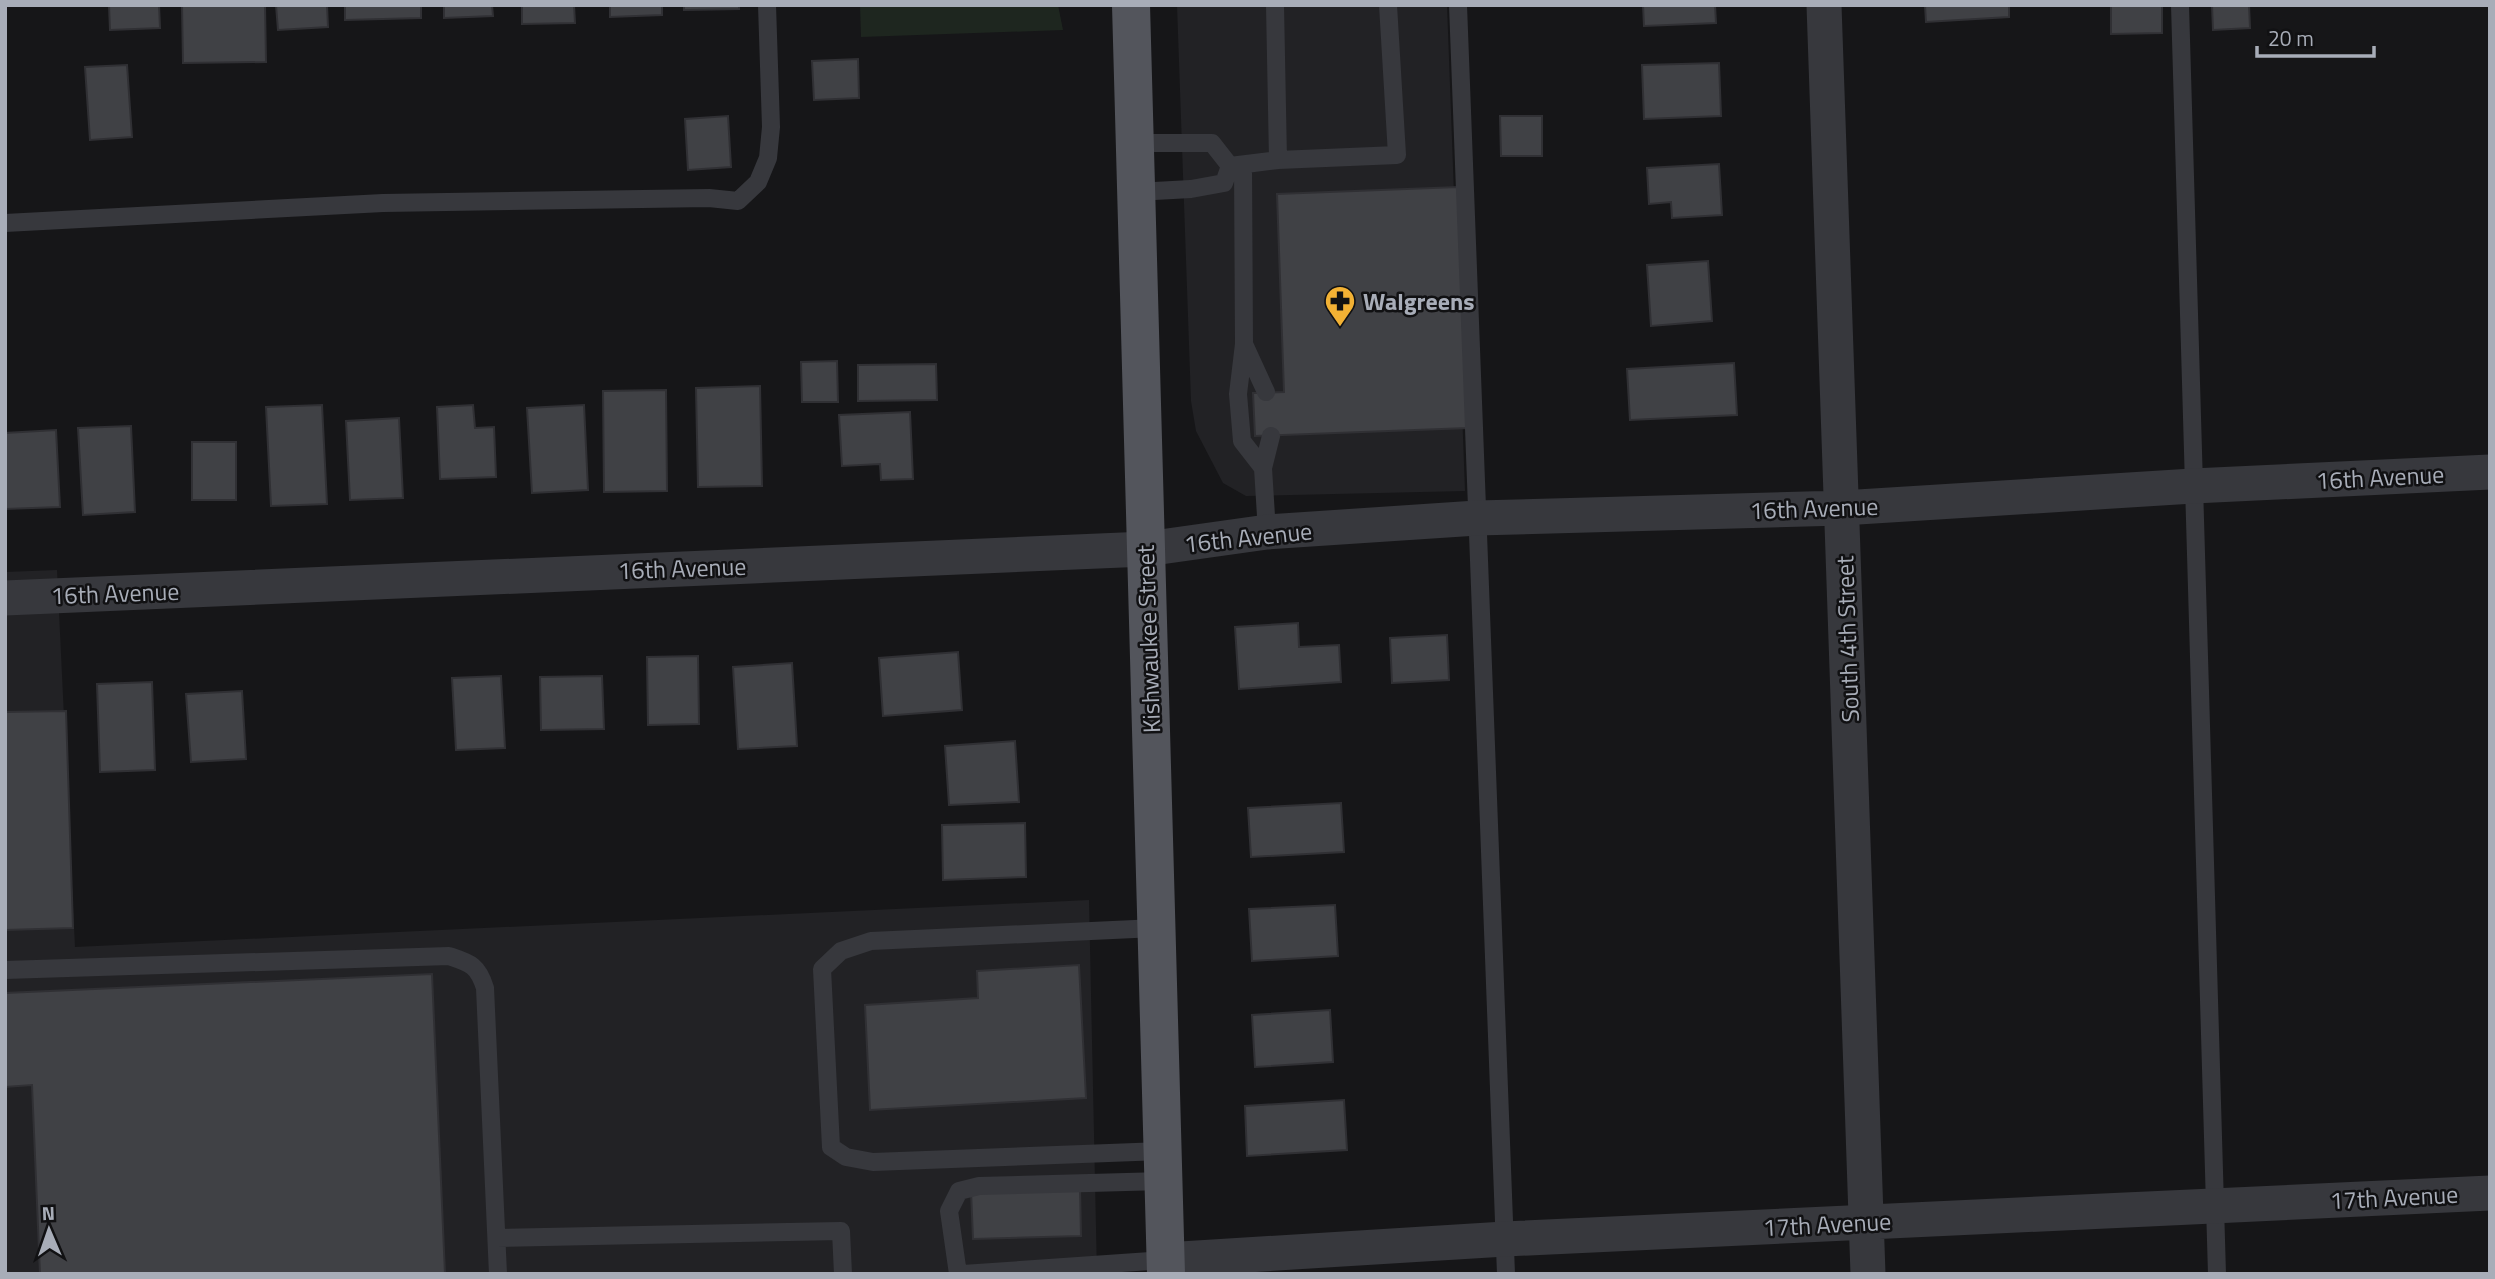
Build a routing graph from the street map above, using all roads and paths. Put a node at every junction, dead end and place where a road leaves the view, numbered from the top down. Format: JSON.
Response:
{"nodes":[{"id":1,"x":767,"y":5,"type":"edge"},
{"id":2,"x":1131,"y":5,"type":"edge"},
{"id":3,"x":1275,"y":5,"type":"edge"},
{"id":4,"x":1388,"y":5,"type":"edge"},
{"id":5,"x":1458,"y":5,"type":"edge"},
{"id":6,"x":1824,"y":5,"type":"edge"},
{"id":7,"x":2179,"y":5,"type":"edge"},
{"id":8,"x":1136,"y":144,"type":"junction"},
{"id":9,"x":1278,"y":160,"type":"junction"},
{"id":10,"x":1237,"y":165,"type":"junction"},
{"id":11,"x":1136,"y":192,"type":"junction"},
{"id":12,"x":5,"y":223,"type":"edge"},
{"id":13,"x":1244,"y":344,"type":"junction"},
{"id":14,"x":1266,"y":392,"type":"dead end"},
{"id":15,"x":1271,"y":436,"type":"dead end"},
{"id":16,"x":1263,"y":468,"type":"junction"},
{"id":17,"x":2490,"y":472,"type":"edge"},
{"id":18,"x":2193,"y":486,"type":"junction"},
{"id":19,"x":1842,"y":508,"type":"junction"},
{"id":20,"x":1477,"y":518,"type":"junction"},
{"id":21,"x":1267,"y":533,"type":"junction"},
{"id":22,"x":1146,"y":548,"type":"junction"},
{"id":23,"x":5,"y":598,"type":"edge"},
{"id":24,"x":1156,"y":928,"type":"junction"},
{"id":25,"x":5,"y":970,"type":"edge"},
{"id":26,"x":1163,"y":1166,"type":"junction"},
{"id":27,"x":2490,"y":1193,"type":"edge"},
{"id":28,"x":2214,"y":1206,"type":"junction"},
{"id":29,"x":1868,"y":1222,"type":"junction"},
{"id":30,"x":497,"y":1238,"type":"junction"},
{"id":31,"x":1505,"y":1238,"type":"junction"},
{"id":32,"x":1165,"y":1267,"type":"edge"},
{"id":33,"x":498,"y":1274,"type":"edge"},
{"id":34,"x":843,"y":1274,"type":"edge"},
{"id":35,"x":961,"y":1274,"type":"edge"},
{"id":36,"x":1506,"y":1274,"type":"edge"},
{"id":37,"x":1868,"y":1274,"type":"edge"},
{"id":38,"x":2217,"y":1274,"type":"edge"}],
"edges":[{"from":1,"to":12,"type":"lane"},
{"from":2,"to":8,"type":"main road","name":"Kishwaukee Street"},
{"from":3,"to":9,"type":"lane"},
{"from":4,"to":9,"type":"lane"},
{"from":5,"to":20,"type":"lane"},
{"from":6,"to":19,"type":"street","name":"South 4th Street"},
{"from":7,"to":18,"type":"lane"},
{"from":8,"to":10,"type":"lane"},
{"from":8,"to":11,"type":"main road","name":"Kishwaukee Street"},
{"from":9,"to":10,"type":"lane"},
{"from":10,"to":11,"type":"lane"},
{"from":10,"to":13,"type":"lane"},
{"from":11,"to":22,"type":"main road","name":"Kishwaukee Street"},
{"from":13,"to":14,"type":"lane"},
{"from":13,"to":16,"type":"lane"},
{"from":15,"to":16,"type":"lane"},
{"from":16,"to":21,"type":"lane"},
{"from":17,"to":18,"type":"street","name":"16th Avenue"},
{"from":18,"to":19,"type":"street","name":"16th Avenue"},
{"from":18,"to":28,"type":"lane"},
{"from":19,"to":20,"type":"street","name":"16th Avenue"},
{"from":19,"to":29,"type":"street","name":"South 4th Street"},
{"from":20,"to":21,"type":"street","name":"16th Avenue"},
{"from":20,"to":31,"type":"lane"},
{"from":21,"to":22,"type":"street","name":"16th Avenue"},
{"from":22,"to":23,"type":"street","name":"16th Avenue"},
{"from":22,"to":24,"type":"main road","name":"Kishwaukee Street"},
{"from":24,"to":26,"type":"main road","name":"Kishwaukee Street"},
{"from":24,"to":26,"type":"lane"},
{"from":25,"to":30,"type":"lane"},
{"from":26,"to":32,"type":"main road","name":"Kishwaukee Street"},
{"from":26,"to":35,"type":"lane"},
{"from":27,"to":28,"type":"street","name":"17th Avenue"},
{"from":28,"to":29,"type":"street","name":"17th Avenue"},
{"from":28,"to":38,"type":"lane"},
{"from":29,"to":31,"type":"street","name":"17th Avenue"},
{"from":29,"to":37,"type":"street","name":"South 4th Street"},
{"from":30,"to":33,"type":"lane"},
{"from":30,"to":34,"type":"lane"},
{"from":31,"to":32,"type":"street","name":"17th Avenue"},
{"from":31,"to":36,"type":"lane"},
{"from":32,"to":35,"type":"lane"}]}
